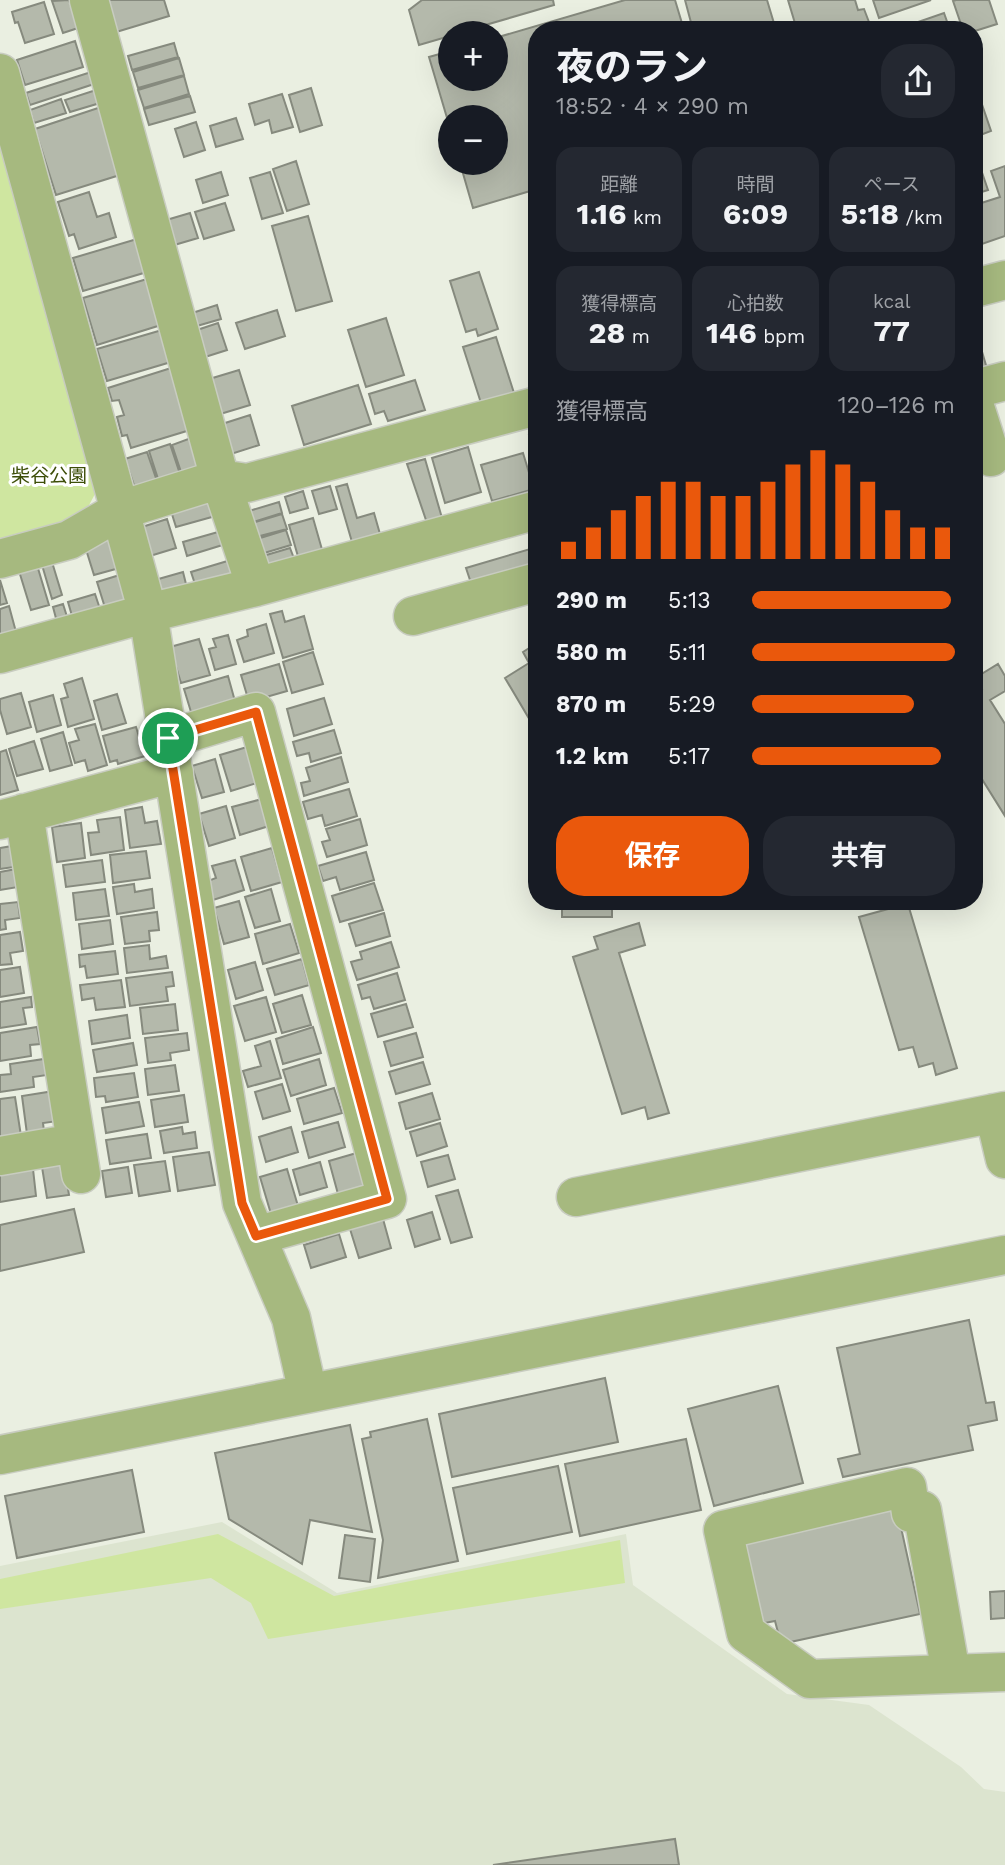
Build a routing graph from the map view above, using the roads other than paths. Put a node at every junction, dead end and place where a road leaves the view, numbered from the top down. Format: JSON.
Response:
{"nodes":[{"id":1,"x":89,"y":0,"type":"edge"},
{"id":2,"x":0,"y":73,"type":"edge"},
{"id":3,"x":1005,"y":280,"type":"edge"},
{"id":4,"x":983,"y":286,"type":"edge"},
{"id":5,"x":1005,"y":381,"type":"edge"},
{"id":6,"x":983,"y":387,"type":"edge"},
{"id":7,"x":528,"y":408,"type":"edge"},
{"id":8,"x":983,"y":434,"type":"edge"},
{"id":9,"x":990,"y":458,"type":"edge"},
{"id":10,"x":220,"y":478,"type":"junction"},
{"id":11,"x":121,"y":510,"type":"junction"},
{"id":12,"x":528,"y":512,"type":"edge"},
{"id":13,"x":0,"y":559,"type":"edge"},
{"id":14,"x":528,"y":584,"type":"edge"},
{"id":15,"x":256,"y":587,"type":"junction"},
{"id":16,"x":148,"y":613,"type":"junction"},
{"id":17,"x":413,"y":616,"type":"dead end"},
{"id":18,"x":0,"y":654,"type":"edge"},
{"id":19,"x":171,"y":756,"type":"junction"},
{"id":20,"x":12,"y":817,"type":"edge"},
{"id":21,"x":1000,"y":1112,"type":"edge"},
{"id":22,"x":0,"y":1156,"type":"edge"},
{"id":23,"x":1005,"y":1159,"type":"edge"},
{"id":24,"x":576,"y":1197,"type":"dead end"},
{"id":25,"x":256,"y":1236,"type":"junction"},
{"id":26,"x":1005,"y":1255,"type":"edge"},
{"id":27,"x":308,"y":1393,"type":"junction"},
{"id":28,"x":0,"y":1455,"type":"edge"},
{"id":29,"x":1005,"y":1672,"type":"edge"},
{"id":30,"x":951,"y":1673,"type":"junction"}],
"edges":[{"from":1,"to":10,"type":"street"},
{"from":2,"to":11,"type":"street"},
{"from":3,"to":4,"type":"street"},
{"from":5,"to":6,"type":"street"},
{"from":7,"to":10,"type":"street"},
{"from":8,"to":9,"type":"street"},
{"from":10,"to":11,"type":"street"},
{"from":10,"to":15,"type":"street"},
{"from":11,"to":13,"type":"street"},
{"from":11,"to":16,"type":"street"},
{"from":12,"to":15,"type":"street"},
{"from":14,"to":17,"type":"street"},
{"from":15,"to":16,"type":"street"},
{"from":16,"to":18,"type":"street"},
{"from":16,"to":19,"type":"street"},
{"from":19,"to":20,"type":"street"},
{"from":19,"to":25,"type":"street"},
{"from":19,"to":25,"type":"street"},
{"from":20,"to":22,"type":"street"},
{"from":21,"to":23,"type":"street"},
{"from":21,"to":24,"type":"street"},
{"from":25,"to":27,"type":"street"},
{"from":26,"to":27,"type":"street"},
{"from":27,"to":28,"type":"street"},
{"from":29,"to":30,"type":"street"},
{"from":30,"to":30,"type":"street"}]}
